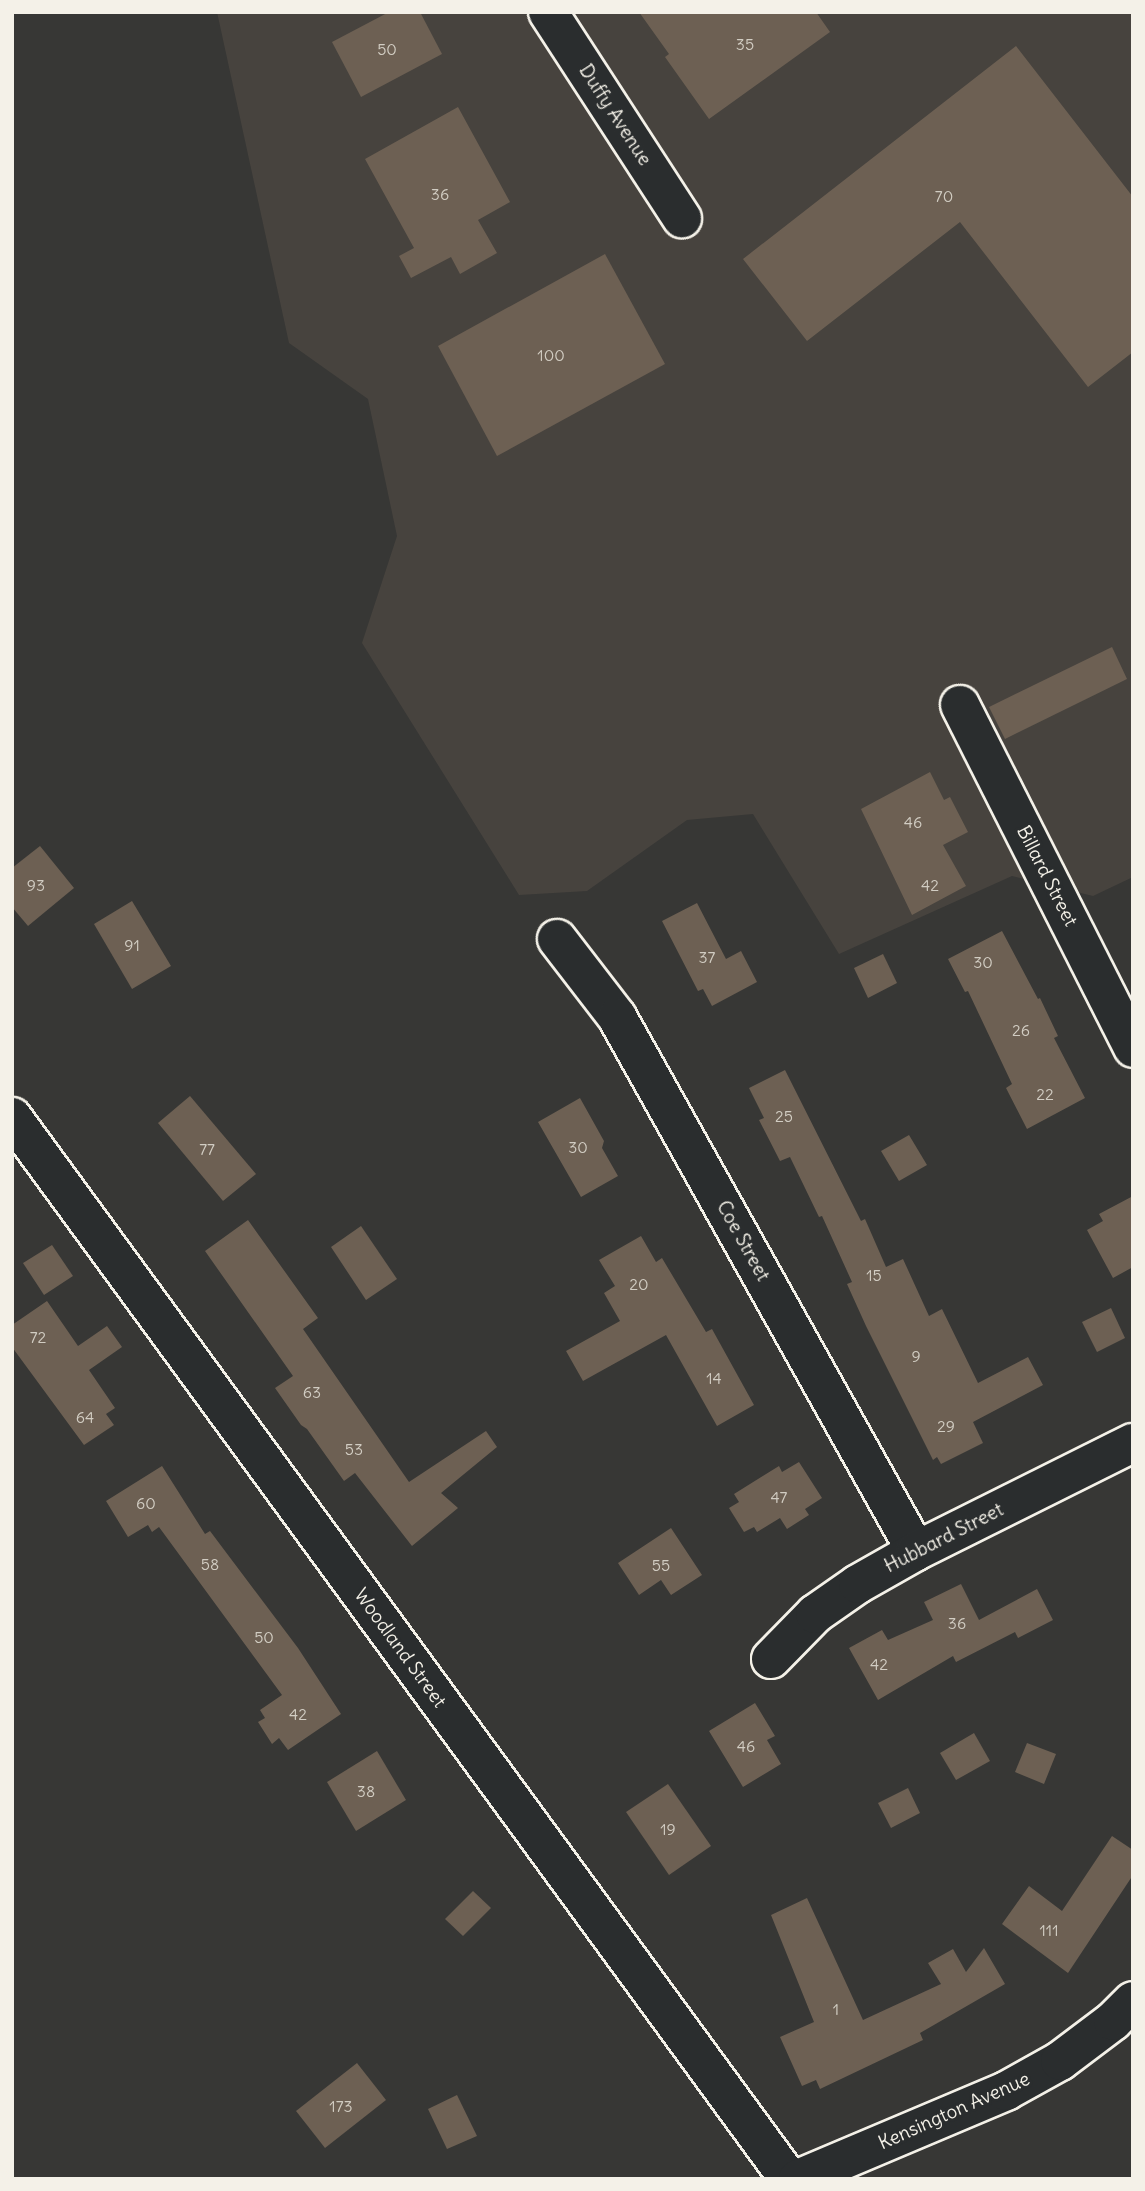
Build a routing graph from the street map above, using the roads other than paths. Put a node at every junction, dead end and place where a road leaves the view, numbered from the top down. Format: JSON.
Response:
{"nodes":[{"id":1,"x":548,"y":12,"type":"edge"},
{"id":2,"x":682,"y":218,"type":"dead end"},
{"id":3,"x":960,"y":705,"type":"dead end"},
{"id":4,"x":557,"y":939,"type":"dead end"},
{"id":5,"x":1133,"y":1048,"type":"edge"},
{"id":6,"x":12,"y":1117,"type":"edge"},
{"id":7,"x":1133,"y":1443,"type":"edge"},
{"id":8,"x":916,"y":1551,"type":"junction"},
{"id":9,"x":771,"y":1658,"type":"dead end"},
{"id":10,"x":1133,"y":2001,"type":"edge"},
{"id":11,"x":789,"y":2179,"type":"edge"},
{"id":12,"x":798,"y":2179,"type":"edge"}],
"edges":[{"from":1,"to":2,"type":"street","name":"Duffy Avenue"},
{"from":3,"to":5,"type":"street","name":"Billard Street"},
{"from":4,"to":8,"type":"street","name":"Coe Street"},
{"from":6,"to":11,"type":"street","name":"Woodland Street"},
{"from":7,"to":8,"type":"street","name":"Hubbard Street"},
{"from":8,"to":9,"type":"street","name":"Hubbard Street"},
{"from":10,"to":12,"type":"street","name":"Kensington Avenue"}]}
